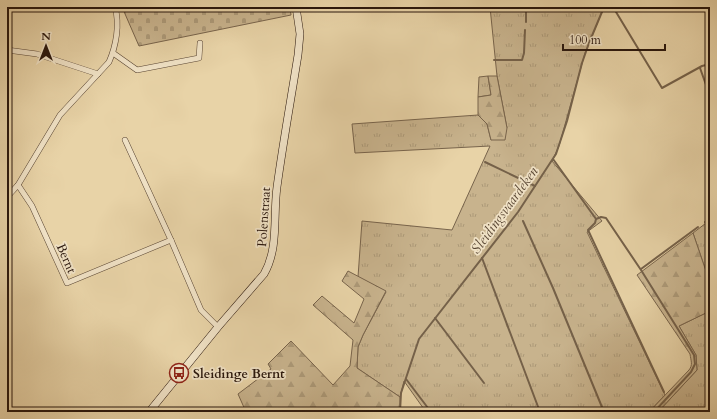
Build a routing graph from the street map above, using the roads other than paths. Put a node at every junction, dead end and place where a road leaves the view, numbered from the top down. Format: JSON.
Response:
{"nodes":[{"id":1,"x":115,"y":7,"type":"edge"},
{"id":2,"x":296,"y":7,"type":"edge"},
{"id":3,"x":200,"y":43,"type":"dead end"},
{"id":4,"x":7,"y":50,"type":"edge"},
{"id":5,"x":113,"y":53,"type":"junction"},
{"id":6,"x":98,"y":74,"type":"junction"},
{"id":7,"x":125,"y":140,"type":"dead end"},
{"id":8,"x":18,"y":185,"type":"junction"},
{"id":9,"x":7,"y":197,"type":"edge"},
{"id":10,"x":171,"y":240,"type":"junction"},
{"id":11,"x":218,"y":327,"type":"junction"},
{"id":12,"x":149,"y":412,"type":"edge"}],
"edges":[{"from":1,"to":5,"type":"street"},
{"from":2,"to":11,"type":"main road","name":"Polenstraat"},
{"from":3,"to":5,"type":"street"},
{"from":4,"to":6,"type":"street"},
{"from":5,"to":6,"type":"street"},
{"from":6,"to":8,"type":"street"},
{"from":7,"to":10,"type":"street"},
{"from":8,"to":9,"type":"street"},
{"from":8,"to":10,"type":"street","name":"Bernt"},
{"from":10,"to":11,"type":"street"},
{"from":11,"to":12,"type":"main road","name":"Polenstraat"}]}
